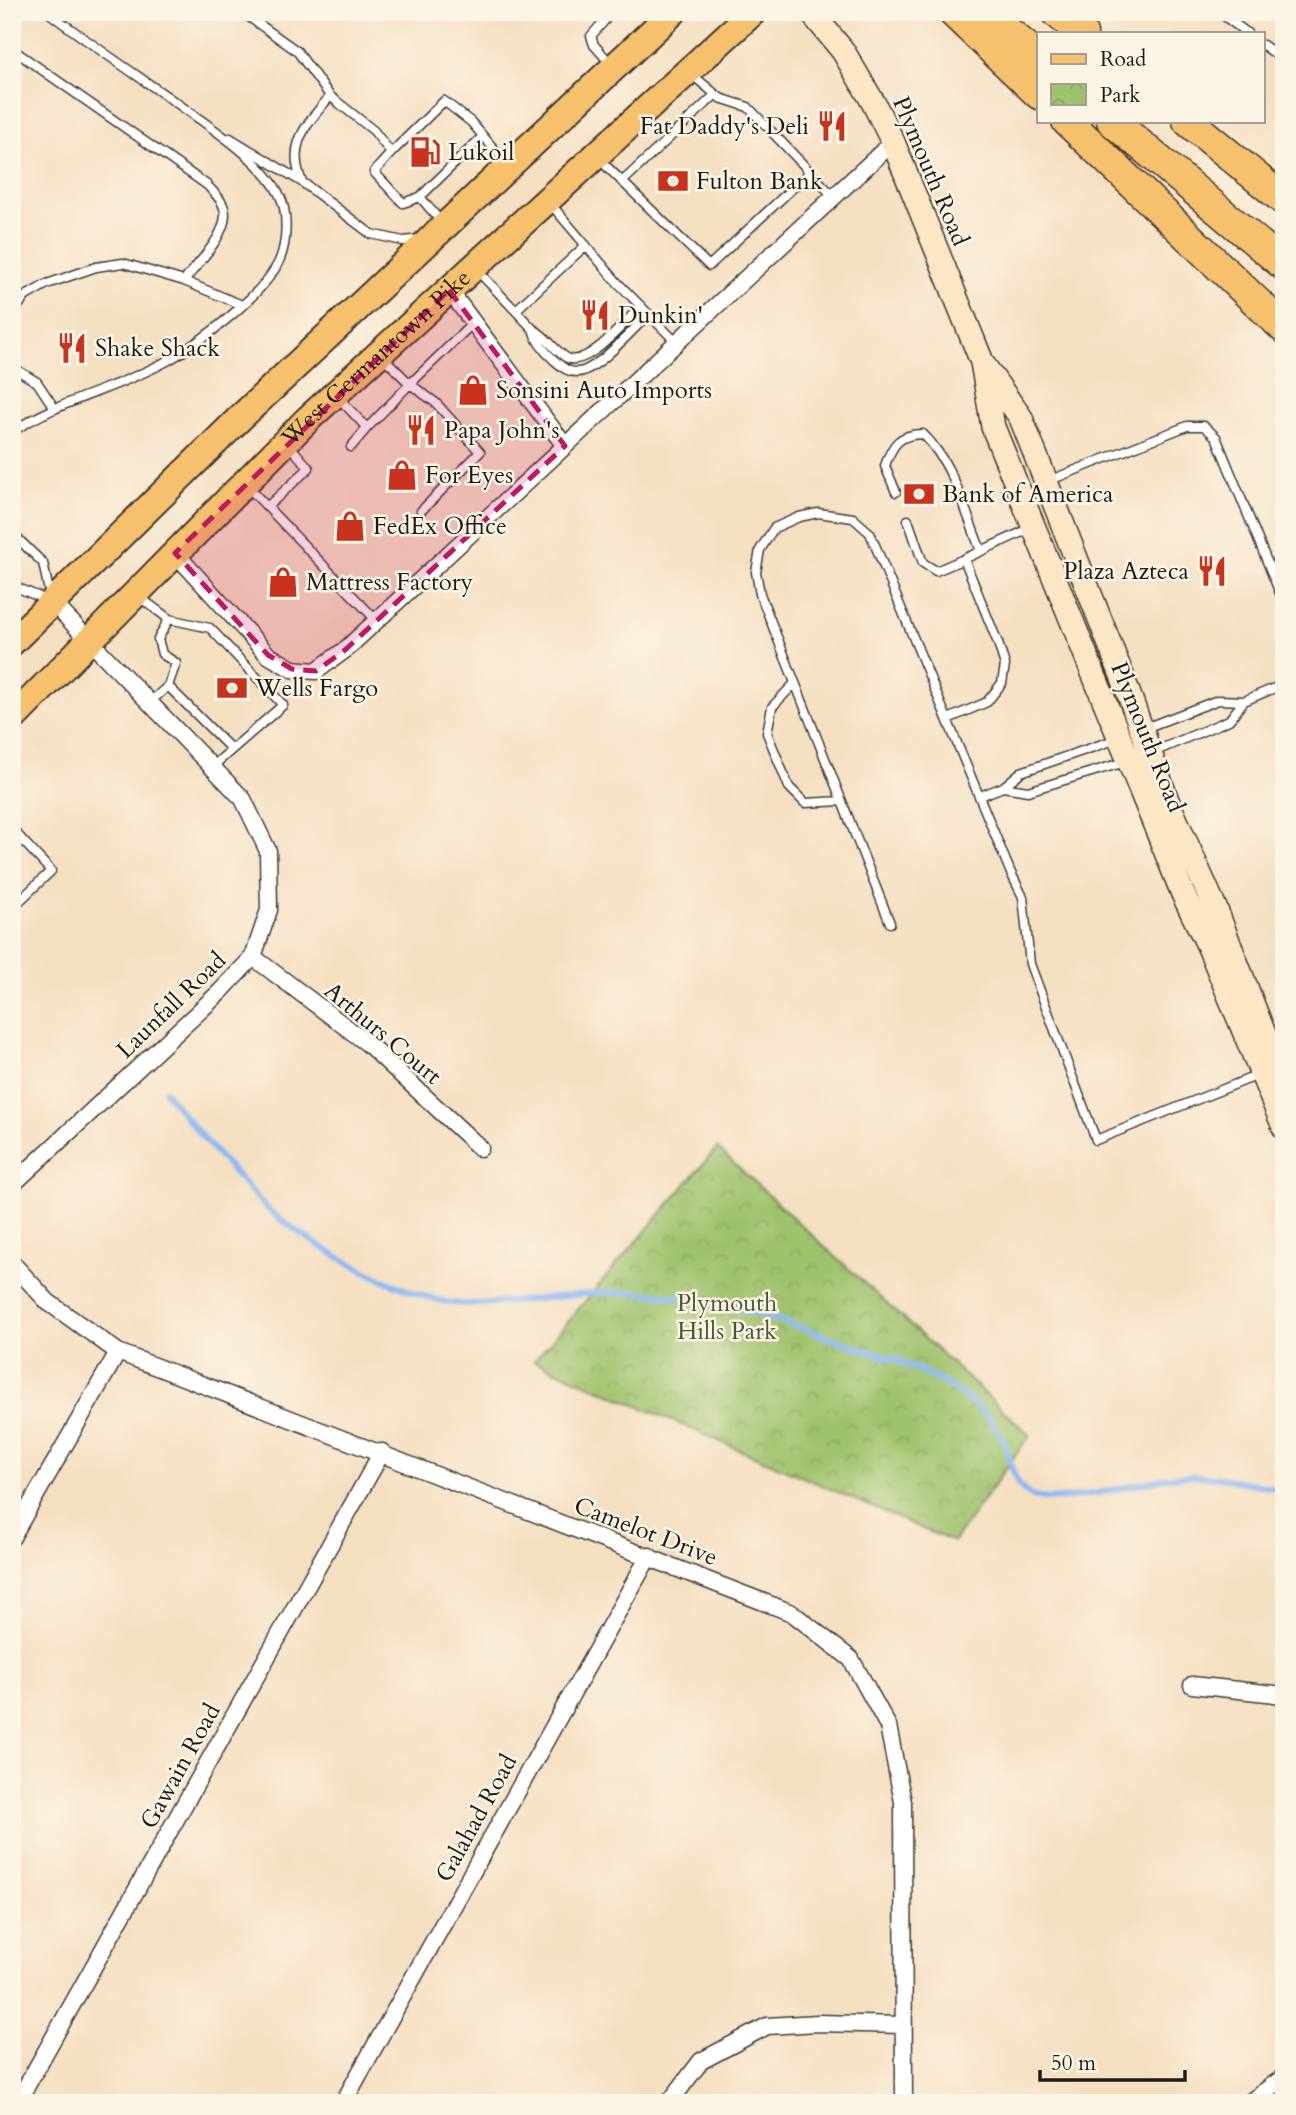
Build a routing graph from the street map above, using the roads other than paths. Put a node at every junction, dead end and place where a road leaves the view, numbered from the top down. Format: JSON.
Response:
{"nodes":[{"id":1,"x":243,"y":12,"type":"edge"},
{"id":2,"x":612,"y":12,"type":"edge"},
{"id":3,"x":673,"y":12,"type":"edge"},
{"id":4,"x":753,"y":12,"type":"edge"},
{"id":5,"x":811,"y":12,"type":"edge"},
{"id":6,"x":953,"y":12,"type":"edge"},
{"id":7,"x":985,"y":12,"type":"edge"},
{"id":8,"x":1056,"y":12,"type":"edge"},
{"id":9,"x":1219,"y":12,"type":"edge"},
{"id":10,"x":52,"y":14,"type":"edge"},
{"id":11,"x":1081,"y":32,"type":"edge"},
{"id":12,"x":1246,"y":32,"type":"edge"},
{"id":13,"x":1264,"y":46,"type":"edge"},
{"id":14,"x":12,"y":49,"type":"edge"},
{"id":15,"x":1037,"y":56,"type":"edge"},
{"id":16,"x":1284,"y":60,"type":"edge"},
{"id":17,"x":614,"y":67,"type":"junction"},
{"id":18,"x":688,"y":72,"type":"junction"},
{"id":19,"x":1037,"y":92,"type":"edge"},
{"id":20,"x":715,"y":95,"type":"junction"},
{"id":21,"x":330,"y":96,"type":"junction"},
{"id":22,"x":1068,"y":122,"type":"edge"},
{"id":23,"x":1113,"y":122,"type":"edge"},
{"id":24,"x":1189,"y":122,"type":"edge"},
{"id":25,"x":211,"y":127,"type":"junction"},
{"id":26,"x":483,"y":136,"type":"junction"},
{"id":27,"x":893,"y":142,"type":"junction"},
{"id":28,"x":391,"y":153,"type":"junction"},
{"id":29,"x":596,"y":156,"type":"junction"},
{"id":30,"x":508,"y":166,"type":"junction"},
{"id":31,"x":810,"y":172,"type":"junction"},
{"id":32,"x":302,"y":182,"type":"junction"},
{"id":33,"x":622,"y":182,"type":"junction"},
{"id":34,"x":419,"y":197,"type":"junction"},
{"id":35,"x":834,"y":197,"type":"junction"},
{"id":36,"x":547,"y":200,"type":"junction"},
{"id":37,"x":1284,"y":200,"type":"edge"},
{"id":38,"x":438,"y":232,"type":"junction"},
{"id":39,"x":586,"y":245,"type":"junction"},
{"id":40,"x":1284,"y":265,"type":"edge"},
{"id":41,"x":474,"y":267,"type":"junction"},
{"id":42,"x":184,"y":281,"type":"junction"},
{"id":43,"x":449,"y":290,"type":"junction"},
{"id":44,"x":242,"y":305,"type":"junction"},
{"id":45,"x":641,"y":306,"type":"junction"},
{"id":46,"x":516,"y":310,"type":"junction"},
{"id":47,"x":649,"y":314,"type":"junction"},
{"id":48,"x":473,"y":323,"type":"junction"},
{"id":49,"x":12,"y":324,"type":"edge"},
{"id":50,"x":1284,"y":328,"type":"edge"},
{"id":51,"x":533,"y":330,"type":"junction"},
{"id":52,"x":677,"y":343,"type":"junction"},
{"id":53,"x":380,"y":353,"type":"junction"},
{"id":54,"x":982,"y":362,"type":"junction"},
{"id":55,"x":12,"y":367,"type":"edge"},
{"id":56,"x":410,"y":384,"type":"junction"},
{"id":57,"x":335,"y":394,"type":"junction"},
{"id":58,"x":55,"y":409,"type":"junction"},
{"id":59,"x":367,"y":428,"type":"junction"},
{"id":60,"x":12,"y":432,"type":"edge"},
{"id":61,"x":286,"y":442,"type":"junction"},
{"id":62,"x":565,"y":446,"type":"junction"},
{"id":63,"x":351,"y":447,"type":"dead end"},
{"id":64,"x":1045,"y":482,"type":"junction"},
{"id":65,"x":245,"y":483,"type":"junction"},
{"id":66,"x":896,"y":492,"type":"dead end"},
{"id":67,"x":268,"y":506,"type":"junction"},
{"id":68,"x":421,"y":510,"type":"dead end"},
{"id":69,"x":908,"y":520,"type":"dead end"},
{"id":70,"x":1033,"y":526,"type":"junction"},
{"id":71,"x":12,"y":533,"type":"edge"},
{"id":72,"x":981,"y":551,"type":"junction"},
{"id":73,"x":175,"y":553,"type":"junction"},
{"id":74,"x":964,"y":559,"type":"junction"},
{"id":75,"x":12,"y":582,"type":"edge"},
{"id":76,"x":136,"y":594,"type":"junction"},
{"id":77,"x":51,"y":603,"type":"junction"},
{"id":78,"x":1284,"y":603,"type":"edge"},
{"id":79,"x":169,"y":619,"type":"junction"},
{"id":80,"x":377,"y":621,"type":"junction"},
{"id":81,"x":12,"y":642,"type":"edge"},
{"id":82,"x":89,"y":642,"type":"junction"},
{"id":83,"x":795,"y":684,"type":"junction"},
{"id":84,"x":1284,"y":684,"type":"edge"},
{"id":85,"x":168,"y":686,"type":"junction"},
{"id":86,"x":1244,"y":701,"type":"junction"},
{"id":87,"x":148,"y":704,"type":"junction"},
{"id":88,"x":12,"y":719,"type":"edge"},
{"id":89,"x":948,"y":719,"type":"junction"},
{"id":90,"x":1131,"y":734,"type":"junction"},
{"id":91,"x":231,"y":749,"type":"junction"},
{"id":92,"x":1140,"y":757,"type":"junction"},
{"id":93,"x":213,"y":766,"type":"junction"},
{"id":94,"x":1003,"y":787,"type":"junction"},
{"id":95,"x":980,"y":796,"type":"junction"},
{"id":96,"x":842,"y":801,"type":"junction"},
{"id":97,"x":12,"y":829,"type":"edge"},
{"id":98,"x":12,"y":908,"type":"edge"},
{"id":99,"x":890,"y":923,"type":"dead end"},
{"id":100,"x":253,"y":957,"type":"junction"},
{"id":101,"x":1262,"y":1074,"type":"junction"},
{"id":102,"x":1284,"y":1085,"type":"edge"},
{"id":103,"x":1284,"y":1126,"type":"edge"},
{"id":104,"x":480,"y":1149,"type":"dead end"},
{"id":105,"x":12,"y":1185,"type":"edge"},
{"id":106,"x":12,"y":1263,"type":"edge"},
{"id":107,"x":118,"y":1352,"type":"junction"},
{"id":108,"x":382,"y":1452,"type":"junction"},
{"id":109,"x":12,"y":1537,"type":"edge"},
{"id":110,"x":649,"y":1556,"type":"junction"},
{"id":111,"x":1192,"y":1685,"type":"dead end"},
{"id":112,"x":1284,"y":1695,"type":"edge"},
{"id":113,"x":903,"y":2025,"type":"junction"},
{"id":114,"x":1284,"y":2077,"type":"edge"},
{"id":115,"x":17,"y":2103,"type":"edge"},
{"id":116,"x":343,"y":2103,"type":"edge"},
{"id":117,"x":669,"y":2103,"type":"edge"},
{"id":118,"x":904,"y":2103,"type":"edge"},
{"id":119,"x":1249,"y":2103,"type":"edge"}],
"edges":[{"from":1,"to":21,"type":"lane"},
{"from":2,"to":17,"type":"lane"},
{"from":3,"to":17,"type":"main road","name":"West Germantown Pike"},
{"from":4,"to":18,"type":"main road","name":"West Germantown Pike"},
{"from":5,"to":27,"type":"main road","name":"Plymouth Road"},
{"from":6,"to":19,"type":"highway"},
{"from":7,"to":15,"type":"highway"},
{"from":8,"to":11,"type":"highway"},
{"from":9,"to":12,"type":"lane"},
{"from":10,"to":25,"type":"lane"},
{"from":13,"to":16,"type":"lane"},
{"from":14,"to":42,"type":"lane"},
{"from":17,"to":30,"type":"main road","name":"West Germantown Pike"},
{"from":18,"to":20,"type":"lane"},
{"from":18,"to":29,"type":"main road","name":"West Germantown Pike"},
{"from":20,"to":31,"type":"lane"},
{"from":20,"to":33,"type":"lane"},
{"from":21,"to":28,"type":"lane"},
{"from":21,"to":32,"type":"lane"},
{"from":22,"to":50,"type":"highway"},
{"from":23,"to":40,"type":"highway"},
{"from":24,"to":37,"type":"highway"},
{"from":25,"to":32,"type":"lane"},
{"from":25,"to":44,"type":"lane"},
{"from":26,"to":28,"type":"lane"},
{"from":26,"to":30,"type":"lane"},
{"from":26,"to":34,"type":"lane"},
{"from":27,"to":35,"type":"street"},
{"from":27,"to":54,"type":"main road","name":"Plymouth Road"},
{"from":28,"to":34,"type":"lane"},
{"from":29,"to":33,"type":"lane"},
{"from":29,"to":36,"type":"main road","name":"West Germantown Pike"},
{"from":30,"to":38,"type":"main road","name":"West Germantown Pike"},
{"from":31,"to":33,"type":"lane"},
{"from":31,"to":35,"type":"lane"},
{"from":32,"to":38,"type":"lane"},
{"from":34,"to":38,"type":"lane"},
{"from":35,"to":52,"type":"street"},
{"from":36,"to":39,"type":"lane"},
{"from":36,"to":41,"type":"main road","name":"West Germantown Pike"},
{"from":38,"to":77,"type":"main road","name":"West Germantown Pike"},
{"from":39,"to":45,"type":"lane"},
{"from":39,"to":46,"type":"lane"},
{"from":41,"to":43,"type":"main road","name":"West Germantown Pike"},
{"from":41,"to":46,"type":"lane"},
{"from":42,"to":44,"type":"lane"},
{"from":42,"to":49,"type":"lane"},
{"from":43,"to":48,"type":"street"},
{"from":43,"to":53,"type":"main road","name":"West Germantown Pike"},
{"from":44,"to":58,"type":"lane"},
{"from":45,"to":47,"type":"lane"},
{"from":45,"to":51,"type":"lane"},
{"from":46,"to":51,"type":"lane"},
{"from":47,"to":51,"type":"lane"},
{"from":47,"to":52,"type":"lane"},
{"from":48,"to":56,"type":"lane"},
{"from":48,"to":62,"type":"street"},
{"from":52,"to":62,"type":"street"},
{"from":53,"to":56,"type":"lane"},
{"from":53,"to":57,"type":"main road","name":"West Germantown Pike"},
{"from":54,"to":64,"type":"main road","name":"Plymouth Road"},
{"from":54,"to":70,"type":"main road","name":"Plymouth Road"},
{"from":55,"to":58,"type":"lane"},
{"from":56,"to":59,"type":"lane"},
{"from":56,"to":68,"type":"lane"},
{"from":57,"to":59,"type":"lane"},
{"from":57,"to":61,"type":"main road","name":"West Germantown Pike"},
{"from":58,"to":60,"type":"lane"},
{"from":59,"to":63,"type":"lane"},
{"from":61,"to":65,"type":"main road","name":"West Germantown Pike"},
{"from":61,"to":67,"type":"lane"},
{"from":62,"to":80,"type":"street"},
{"from":64,"to":78,"type":"lane"},
{"from":64,"to":90,"type":"main road","name":"Plymouth Road"},
{"from":65,"to":67,"type":"lane"},
{"from":65,"to":73,"type":"main road","name":"West Germantown Pike"},
{"from":66,"to":72,"type":"lane"},
{"from":67,"to":80,"type":"lane"},
{"from":69,"to":74,"type":"lane"},
{"from":70,"to":72,"type":"lane"},
{"from":70,"to":90,"type":"main road","name":"Plymouth Road"},
{"from":71,"to":77,"type":"lane"},
{"from":72,"to":74,"type":"lane"},
{"from":73,"to":76,"type":"main road","name":"West Germantown Pike"},
{"from":73,"to":80,"type":"street"},
{"from":74,"to":89,"type":"lane"},
{"from":75,"to":77,"type":"lane"},
{"from":76,"to":79,"type":"lane"},
{"from":76,"to":82,"type":"main road","name":"West Germantown Pike"},
{"from":77,"to":81,"type":"main road","name":"West Germantown Pike"},
{"from":77,"to":82,"type":"street","name":"Launfall Road"},
{"from":79,"to":85,"type":"lane"},
{"from":79,"to":91,"type":"lane"},
{"from":82,"to":87,"type":"street","name":"Launfall Road"},
{"from":82,"to":88,"type":"main road","name":"West Germantown Pike"},
{"from":83,"to":89,"type":"lane"},
{"from":83,"to":96,"type":"lane"},
{"from":83,"to":96,"type":"lane"},
{"from":84,"to":86,"type":"lane"},
{"from":85,"to":87,"type":"lane"},
{"from":85,"to":91,"type":"lane"},
{"from":86,"to":90,"type":"lane"},
{"from":86,"to":92,"type":"lane"},
{"from":87,"to":93,"type":"street","name":"Launfall Road"},
{"from":89,"to":95,"type":"lane"},
{"from":90,"to":92,"type":"main road","name":"Plymouth Road"},
{"from":90,"to":94,"type":"lane"},
{"from":91,"to":93,"type":"lane"},
{"from":92,"to":94,"type":"lane"},
{"from":92,"to":101,"type":"main road","name":"Plymouth Road"},
{"from":92,"to":102,"type":"main road","name":"Plymouth Road"},
{"from":93,"to":100,"type":"street","name":"Launfall Road"},
{"from":94,"to":95,"type":"lane"},
{"from":95,"to":101,"type":"lane"},
{"from":96,"to":99,"type":"lane"},
{"from":97,"to":98,"type":"lane"},
{"from":100,"to":104,"type":"street","name":"Arthurs Court"},
{"from":100,"to":105,"type":"street","name":"Launfall Road"},
{"from":101,"to":103,"type":"main road","name":"Plymouth Road"},
{"from":106,"to":107,"type":"street","name":"Camelot Drive"},
{"from":107,"to":108,"type":"street","name":"Camelot Drive"},
{"from":107,"to":109,"type":"street"},
{"from":108,"to":110,"type":"street","name":"Camelot Drive"},
{"from":108,"to":115,"type":"street","name":"Gawain Road"},
{"from":110,"to":113,"type":"street","name":"Camelot Drive"},
{"from":110,"to":116,"type":"street","name":"Galahad Road"},
{"from":111,"to":112,"type":"street"},
{"from":113,"to":117,"type":"street"},
{"from":113,"to":118,"type":"street","name":"Camelot Drive"},
{"from":114,"to":119,"type":"street"}]}
